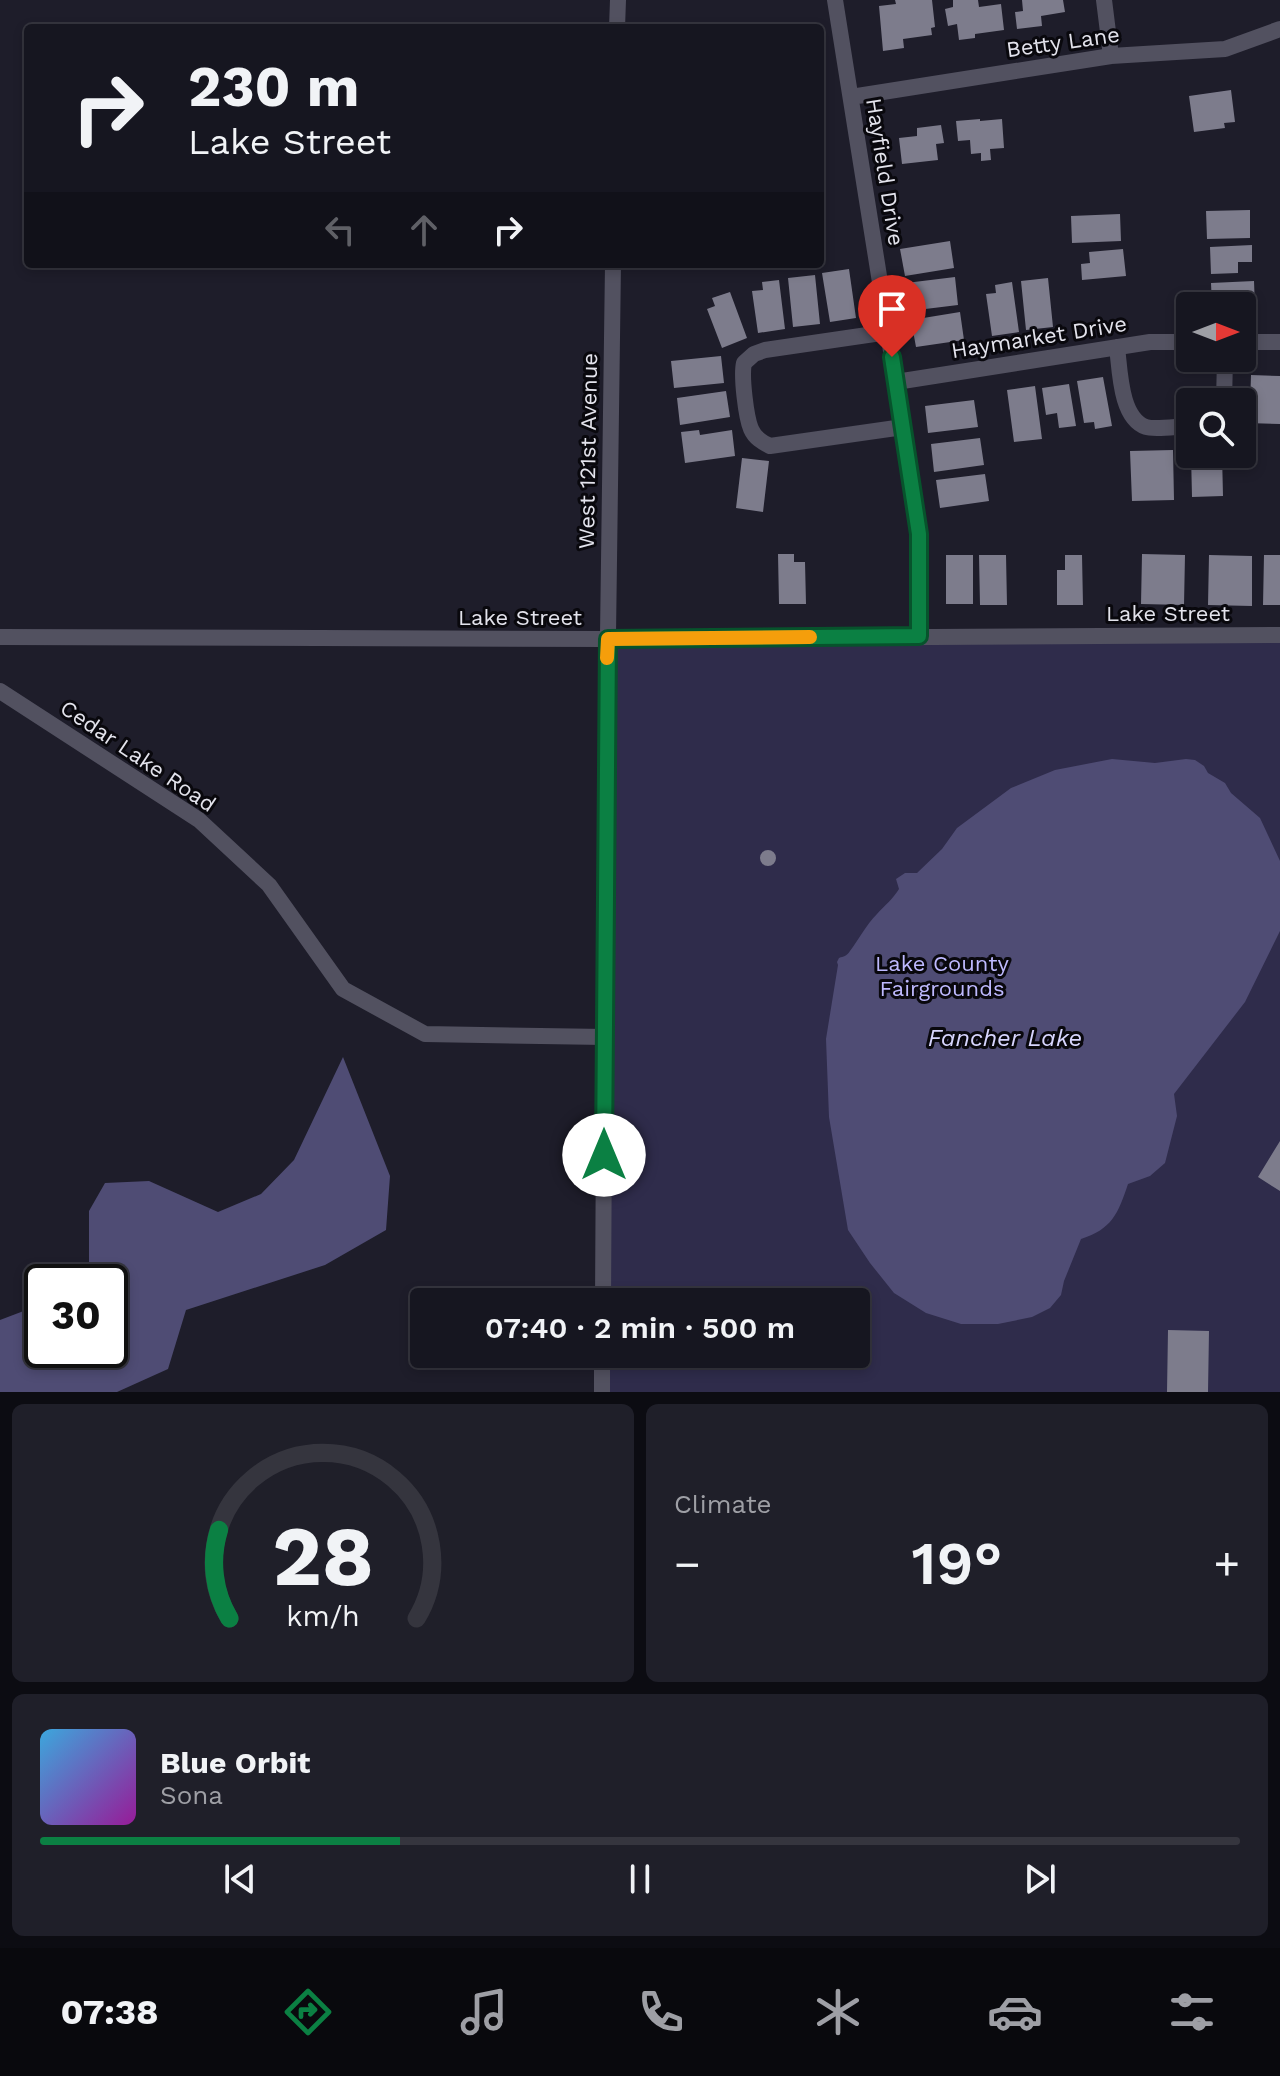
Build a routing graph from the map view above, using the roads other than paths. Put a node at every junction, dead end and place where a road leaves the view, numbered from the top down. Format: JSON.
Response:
{"nodes":[{"id":1,"x":618,"y":0,"type":"edge"},
{"id":2,"x":835,"y":0,"type":"edge"},
{"id":3,"x":1104,"y":0,"type":"edge"},
{"id":4,"x":617,"y":24,"type":"edge"},
{"id":5,"x":1280,"y":29,"type":"edge"},
{"id":6,"x":1111,"y":56,"type":"junction"},
{"id":7,"x":851,"y":97,"type":"junction"},
{"id":8,"x":613,"y":268,"type":"edge"},
{"id":9,"x":888,"y":332,"type":"junction"},
{"id":10,"x":1176,"y":342,"type":"edge"},
{"id":11,"x":1256,"y":342,"type":"edge"},
{"id":12,"x":1280,"y":342,"type":"edge"},
{"id":13,"x":1117,"y":347,"type":"junction"},
{"id":14,"x":896,"y":382,"type":"junction"},
{"id":15,"x":903,"y":427,"type":"junction"},
{"id":16,"x":1176,"y":427,"type":"edge"},
{"id":17,"x":1280,"y":635,"type":"edge"},
{"id":18,"x":919,"y":636,"type":"junction"},
{"id":19,"x":0,"y":637,"type":"edge"},
{"id":20,"x":608,"y":639,"type":"junction"},
{"id":21,"x":0,"y":691,"type":"edge"},
{"id":22,"x":605,"y":1037,"type":"junction"},
{"id":23,"x":603,"y":1288,"type":"edge"},
{"id":24,"x":602,"y":1368,"type":"edge"},
{"id":25,"x":602,"y":1392,"type":"edge"}],
"edges":[{"from":1,"to":4,"type":"street"},
{"from":2,"to":7,"type":"street","name":"Hayfield Drive"},
{"from":3,"to":6,"type":"street"},
{"from":5,"to":6,"type":"street","name":"Betty Lane"},
{"from":6,"to":7,"type":"street","name":"Betty Lane"},
{"from":7,"to":9,"type":"street","name":"Hayfield Drive"},
{"from":8,"to":20,"type":"street","name":"West 121st Avenue"},
{"from":9,"to":14,"type":"street","name":"Hayfield Drive"},
{"from":9,"to":15,"type":"street"},
{"from":10,"to":13,"type":"street","name":"Haymarket Drive"},
{"from":11,"to":12,"type":"street"},
{"from":13,"to":14,"type":"street","name":"Haymarket Drive"},
{"from":13,"to":16,"type":"street"},
{"from":14,"to":15,"type":"street","name":"Hayfield Drive"},
{"from":15,"to":18,"type":"street","name":"Hayfield Drive"},
{"from":17,"to":18,"type":"street","name":"Lake Street"},
{"from":18,"to":20,"type":"street","name":"Lake Street"},
{"from":19,"to":20,"type":"street","name":"Lake Street"},
{"from":20,"to":22,"type":"street","name":"West 121st Avenue"},
{"from":21,"to":22,"type":"street","name":"Cedar Lake Road"},
{"from":22,"to":23,"type":"street","name":"West 121st Avenue"},
{"from":24,"to":25,"type":"street"}]}
